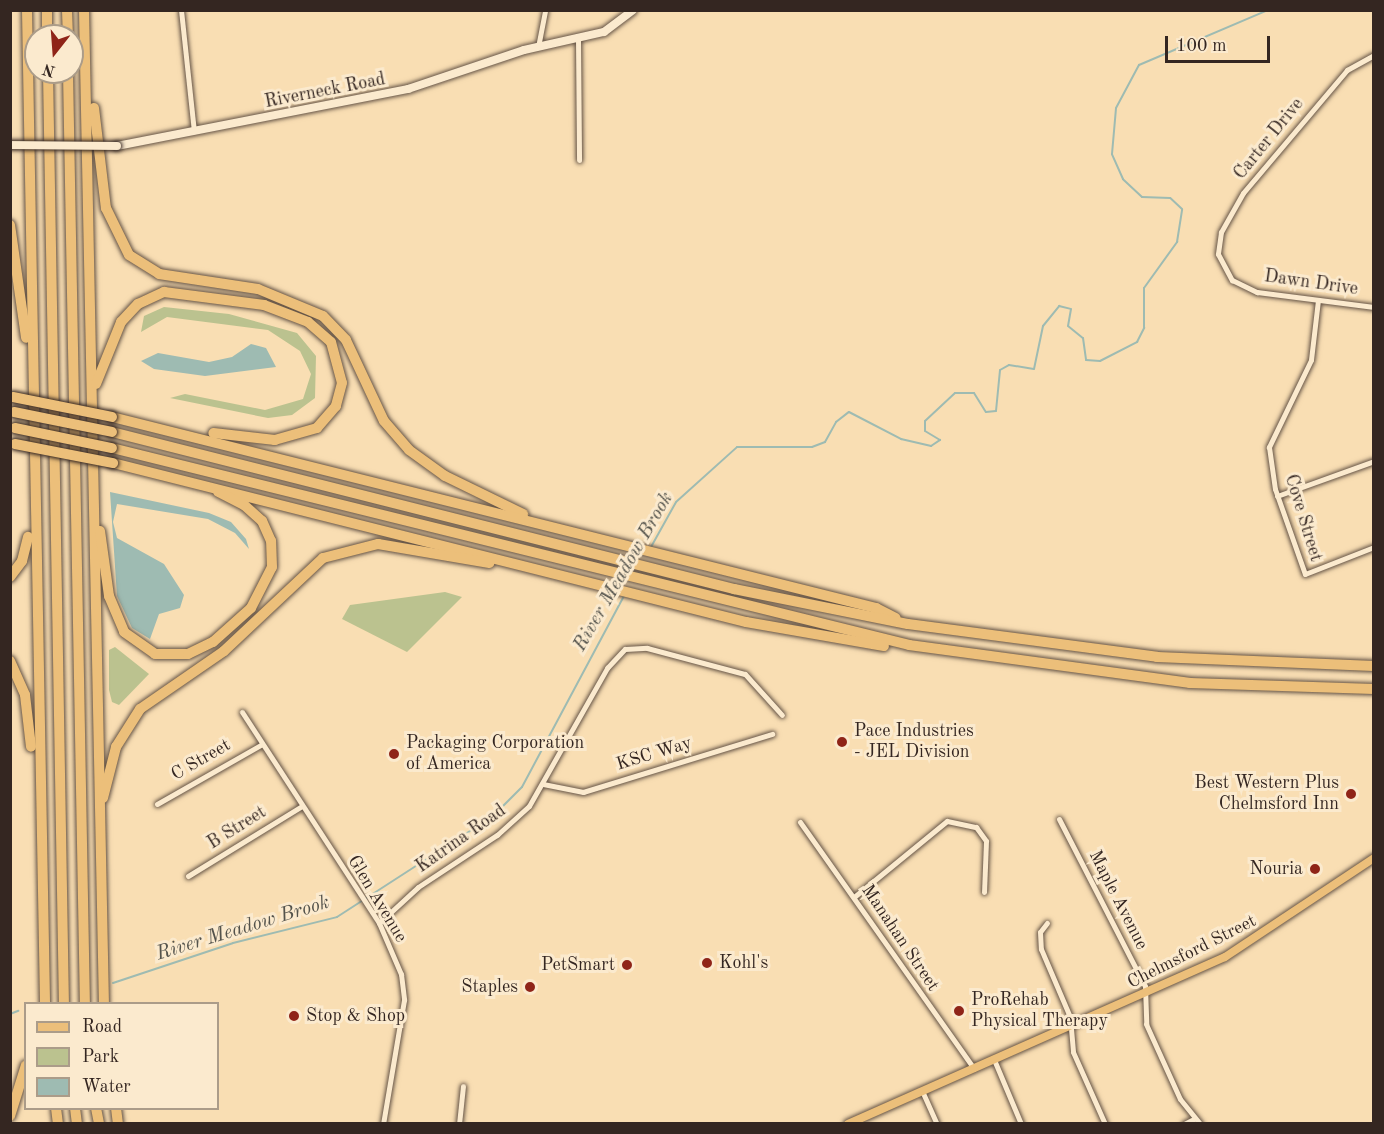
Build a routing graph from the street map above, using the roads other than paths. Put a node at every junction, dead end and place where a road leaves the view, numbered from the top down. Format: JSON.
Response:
{"nodes":[{"id":1,"x":27,"y":10,"type":"edge"},
{"id":2,"x":84,"y":10,"type":"edge"},
{"id":3,"x":181,"y":10,"type":"edge"},
{"id":4,"x":545,"y":10,"type":"edge"},
{"id":5,"x":633,"y":10,"type":"edge"},
{"id":6,"x":578,"y":39,"type":"junction"},
{"id":7,"x":538,"y":47,"type":"junction"},
{"id":8,"x":1374,"y":55,"type":"edge"},
{"id":9,"x":48,"y":84,"type":"edge"},
{"id":10,"x":68,"y":84,"type":"edge"},
{"id":11,"x":194,"y":131,"type":"junction"},
{"id":12,"x":10,"y":146,"type":"edge"},
{"id":13,"x":579,"y":160,"type":"dead end"},
{"id":14,"x":10,"y":225,"type":"edge"},
{"id":15,"x":1222,"y":261,"type":"joint"},
{"id":16,"x":1318,"y":300,"type":"junction"},
{"id":17,"x":1374,"y":307,"type":"edge"},
{"id":18,"x":33,"y":392,"type":"junction"},
{"id":19,"x":11,"y":397,"type":"edge"},
{"id":20,"x":92,"y":405,"type":"junction"},
{"id":21,"x":12,"y":412,"type":"edge"},
{"id":22,"x":112,"y":417,"type":"junction"},
{"id":23,"x":13,"y":428,"type":"edge"},
{"id":24,"x":12,"y":443,"type":"edge"},
{"id":25,"x":1374,"y":461,"type":"edge"},
{"id":26,"x":93,"y":468,"type":"junction"},
{"id":27,"x":157,"y":473,"type":"junction"},
{"id":28,"x":1277,"y":496,"type":"junction"},
{"id":29,"x":33,"y":510,"type":"junction"},
{"id":30,"x":542,"y":525,"type":"junction"},
{"id":31,"x":1374,"y":547,"type":"edge"},
{"id":32,"x":10,"y":577,"type":"edge"},
{"id":33,"x":572,"y":578,"type":"junction"},
{"id":34,"x":908,"y":624,"type":"junction"},
{"id":35,"x":959,"y":654,"type":"junction"},
{"id":36,"x":10,"y":661,"type":"edge"},
{"id":37,"x":1374,"y":663,"type":"edge"},
{"id":38,"x":1374,"y":689,"type":"edge"},
{"id":39,"x":242,"y":712,"type":"dead end"},
{"id":40,"x":782,"y":715,"type":"dead end"},
{"id":41,"x":772,"y":734,"type":"dead end"},
{"id":42,"x":262,"y":744,"type":"junction"},
{"id":43,"x":543,"y":784,"type":"junction"},
{"id":44,"x":158,"y":804,"type":"dead end"},
{"id":45,"x":302,"y":806,"type":"junction"},
{"id":46,"x":39,"y":819,"type":"junction"},
{"id":47,"x":1059,"y":819,"type":"dead end"},
{"id":48,"x":800,"y":822,"type":"dead end"},
{"id":49,"x":99,"y":843,"type":"junction"},
{"id":50,"x":1374,"y":858,"type":"edge"},
{"id":51,"x":188,"y":876,"type":"dead end"},
{"id":52,"x":984,"y":892,"type":"dead end"},
{"id":53,"x":854,"y":897,"type":"junction"},
{"id":54,"x":379,"y":923,"type":"junction"},
{"id":55,"x":1047,"y":923,"type":"dead end"},
{"id":56,"x":41,"y":945,"type":"junction"},
{"id":57,"x":1142,"y":996,"type":"junction"},
{"id":58,"x":38,"y":1002,"type":"edge"},
{"id":59,"x":45,"y":1002,"type":"edge"},
{"id":60,"x":64,"y":1002,"type":"edge"},
{"id":61,"x":85,"y":1002,"type":"edge"},
{"id":62,"x":105,"y":1002,"type":"edge"},
{"id":63,"x":1070,"y":1029,"type":"junction"},
{"id":64,"x":995,"y":1062,"type":"junction"},
{"id":65,"x":24,"y":1071,"type":"edge"},
{"id":66,"x":975,"y":1071,"type":"junction"},
{"id":67,"x":463,"y":1086,"type":"dead end"},
{"id":68,"x":924,"y":1093,"type":"junction"},
{"id":69,"x":10,"y":1116,"type":"edge"},
{"id":70,"x":1194,"y":1119,"type":"junction"},
{"id":71,"x":383,"y":1124,"type":"edge"},
{"id":72,"x":459,"y":1124,"type":"edge"},
{"id":73,"x":848,"y":1124,"type":"edge"},
{"id":74,"x":937,"y":1124,"type":"edge"},
{"id":75,"x":1021,"y":1124,"type":"edge"},
{"id":76,"x":1105,"y":1124,"type":"edge"},
{"id":77,"x":1184,"y":1124,"type":"edge"},
{"id":78,"x":1200,"y":1124,"type":"edge"}],
"edges":[{"from":1,"to":18,"type":"highway"},
{"from":2,"to":20,"type":"highway"},
{"from":2,"to":30,"type":"highway"},
{"from":3,"to":11,"type":"street"},
{"from":4,"to":7,"type":"street"},
{"from":5,"to":6,"type":"main road","name":"Riverneck Road"},
{"from":6,"to":7,"type":"main road","name":"Riverneck Road"},
{"from":6,"to":13,"type":"street"},
{"from":7,"to":11,"type":"main road","name":"Riverneck Road"},
{"from":8,"to":15,"type":"street","name":"Carter Drive"},
{"from":9,"to":60,"type":"highway"},
{"from":10,"to":61,"type":"highway"},
{"from":11,"to":12,"type":"main road","name":"Riverneck Road","bridge":true},
{"from":14,"to":18,"type":"highway"},
{"from":15,"to":16,"type":"street","name":"Dawn Drive"},
{"from":16,"to":17,"type":"street","name":"Dawn Drive"},
{"from":16,"to":28,"type":"street","name":"Cove Street"},
{"from":18,"to":29,"type":"highway"},
{"from":19,"to":22,"type":"highway","bridge":true},
{"from":20,"to":22,"type":"highway"},
{"from":20,"to":26,"type":"highway"},
{"from":21,"to":34,"type":"highway","bridge":true},
{"from":22,"to":30,"type":"highway"},
{"from":23,"to":35,"type":"highway","bridge":true},
{"from":24,"to":27,"type":"highway","bridge":true},
{"from":25,"to":28,"type":"street"},
{"from":26,"to":27,"type":"highway"},
{"from":26,"to":49,"type":"highway"},
{"from":27,"to":33,"type":"highway"},
{"from":28,"to":31,"type":"street","name":"Cove Street"},
{"from":29,"to":32,"type":"highway"},
{"from":29,"to":46,"type":"highway"},
{"from":30,"to":34,"type":"highway"},
{"from":33,"to":35,"type":"highway"},
{"from":33,"to":49,"type":"highway"},
{"from":34,"to":37,"type":"highway"},
{"from":35,"to":38,"type":"highway"},
{"from":36,"to":46,"type":"highway"},
{"from":39,"to":42,"type":"street","name":"Glen Avenue"},
{"from":40,"to":43,"type":"street","name":"Katrina Road"},
{"from":41,"to":43,"type":"street","name":"KSC Way"},
{"from":42,"to":44,"type":"street","name":"C Street"},
{"from":42,"to":45,"type":"street","name":"Glen Avenue"},
{"from":43,"to":54,"type":"street","name":"Katrina Road"},
{"from":45,"to":51,"type":"street","name":"B Street"},
{"from":45,"to":54,"type":"street","name":"Glen Avenue"},
{"from":46,"to":56,"type":"highway"},
{"from":47,"to":57,"type":"street","name":"Maple Avenue"},
{"from":48,"to":53,"type":"street","name":"Manahan Street"},
{"from":49,"to":62,"type":"highway"},
{"from":50,"to":57,"type":"main road","name":"Chelmsford Street"},
{"from":52,"to":53,"type":"street"},
{"from":53,"to":66,"type":"street","name":"Manahan Street"},
{"from":54,"to":71,"type":"street","name":"Glen Avenue"},
{"from":55,"to":63,"type":"street"},
{"from":56,"to":58,"type":"highway"},
{"from":56,"to":59,"type":"highway"},
{"from":57,"to":63,"type":"main road","name":"Chelmsford Street"},
{"from":57,"to":70,"type":"street","name":"Maple Avenue"},
{"from":63,"to":64,"type":"main road","name":"Chelmsford Street"},
{"from":63,"to":76,"type":"street"},
{"from":64,"to":66,"type":"main road","name":"Chelmsford Street"},
{"from":64,"to":75,"type":"street"},
{"from":65,"to":69,"type":"highway"},
{"from":66,"to":68,"type":"main road","name":"Chelmsford Street"},
{"from":67,"to":72,"type":"street"},
{"from":68,"to":73,"type":"main road","name":"Chelmsford Street"},
{"from":68,"to":74,"type":"street"},
{"from":70,"to":77,"type":"street"},
{"from":70,"to":78,"type":"street"}]}
